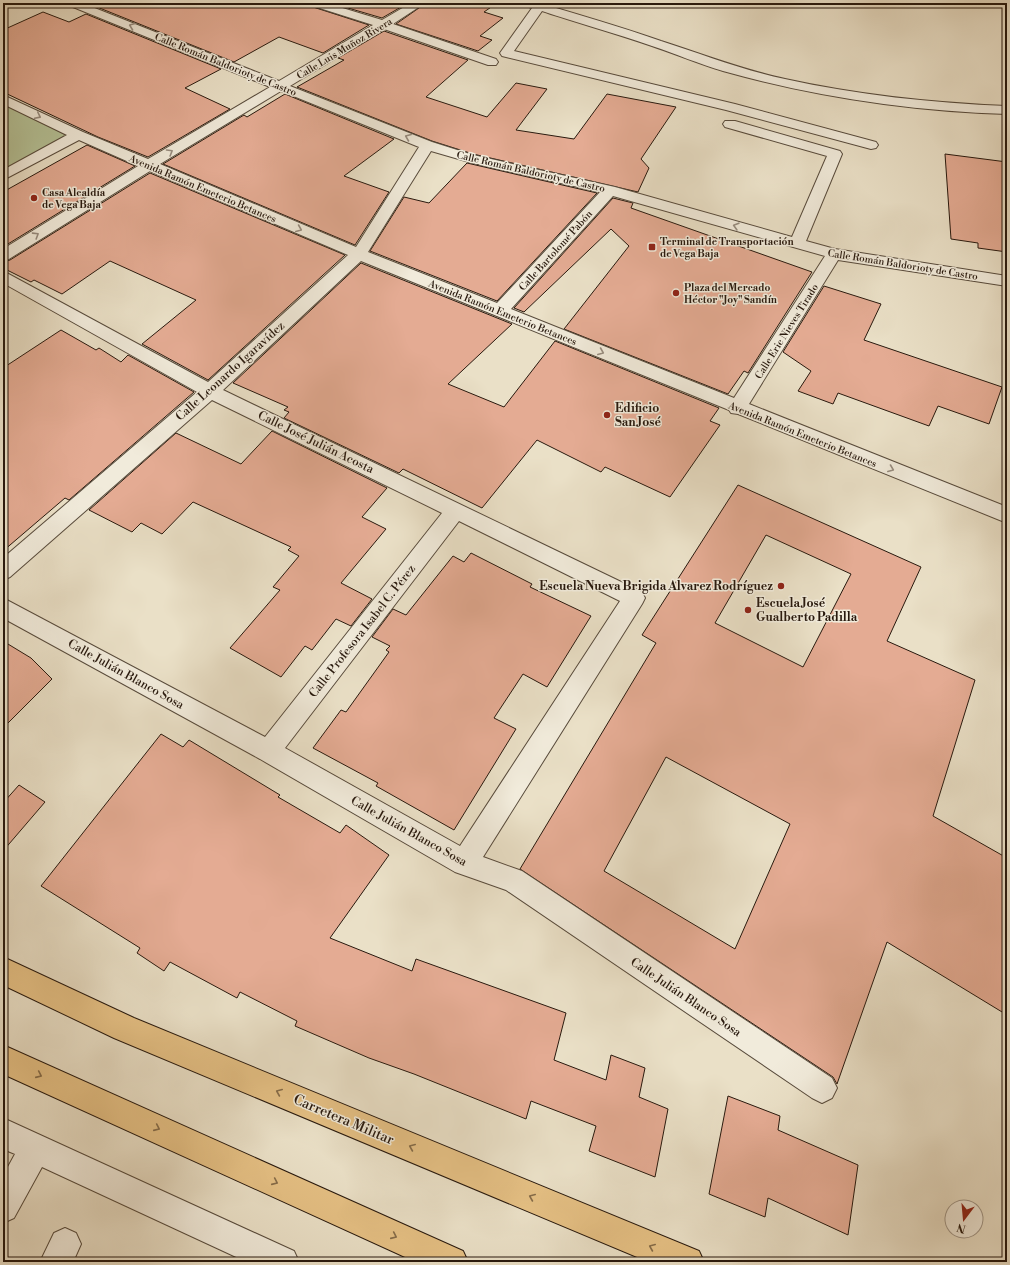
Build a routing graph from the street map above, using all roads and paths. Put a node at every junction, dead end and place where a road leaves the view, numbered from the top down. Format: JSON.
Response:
{"nodes":[{"id":1,"x":72,"y":3,"type":"edge"},
{"id":2,"x":314,"y":3,"type":"edge"},
{"id":3,"x":419,"y":3,"type":"edge"},
{"id":4,"x":533,"y":5,"type":"edge"},
{"id":5,"x":382,"y":24,"type":"junction"},
{"id":6,"x":492,"y":62,"type":"dead end"},
{"id":7,"x":281,"y":86,"type":"junction"},
{"id":8,"x":3,"y":99,"type":"edge"},
{"id":9,"x":1007,"y":110,"type":"edge"},
{"id":10,"x":730,"y":124,"type":"dead end"},
{"id":11,"x":78,"y":135,"type":"junction"},
{"id":12,"x":427,"y":145,"type":"junction"},
{"id":13,"x":871,"y":145,"type":"dead end"},
{"id":14,"x":148,"y":165,"type":"junction"},
{"id":15,"x":3,"y":176,"type":"edge"},
{"id":16,"x":610,"y":190,"type":"junction"},
{"id":17,"x":797,"y":243,"type":"junction"},
{"id":18,"x":359,"y":254,"type":"junction"},
{"id":19,"x":834,"y":254,"type":"junction"},
{"id":20,"x":3,"y":256,"type":"edge"},
{"id":21,"x":3,"y":276,"type":"edge"},
{"id":22,"x":1007,"y":281,"type":"edge"},
{"id":23,"x":500,"y":310,"type":"junction"},
{"id":24,"x":210,"y":391,"type":"junction"},
{"id":25,"x":737,"y":408,"type":"junction"},
{"id":26,"x":456,"y":510,"type":"junction"},
{"id":27,"x":1007,"y":516,"type":"edge"},
{"id":28,"x":3,"y":571,"type":"edge"},
{"id":29,"x":3,"y":607,"type":"edge"},
{"id":30,"x":268,"y":751,"type":"junction"},
{"id":31,"x":464,"y":863,"type":"junction"},
{"id":32,"x":3,"y":971,"type":"edge"},
{"id":33,"x":3,"y":1059,"type":"edge"},
{"id":34,"x":822,"y":1088,"type":"dead end"},
{"id":35,"x":3,"y":1132,"type":"edge"},
{"id":36,"x":35,"y":1148,"type":"junction"},
{"id":37,"x":3,"y":1207,"type":"edge"},
{"id":38,"x":282,"y":1262,"type":"edge"},
{"id":39,"x":452,"y":1262,"type":"edge"},
{"id":40,"x":688,"y":1262,"type":"edge"}],
"edges":[{"from":7,"to":1,"type":"street","name":"Calle Román Baldorioty de Castro","one_way":true},
{"from":2,"to":5,"type":"street"},
{"from":3,"to":5,"type":"street","name":"Calle Luis Muñoz Rivera"},
{"from":4,"to":9,"type":"street"},
{"from":4,"to":13,"type":"street"},
{"from":5,"to":6,"type":"street"},
{"from":5,"to":7,"type":"street","name":"Calle Luis Muñoz Rivera"},
{"from":12,"to":7,"type":"street","name":"Calle Román Baldorioty de Castro","one_way":true},
{"from":14,"to":7,"type":"street","name":"Calle Luis Muñoz Rivera","one_way":true},
{"from":8,"to":11,"type":"street","name":"Avenida Ramón Emeterio Betances","one_way":true},
{"from":10,"to":17,"type":"street"},
{"from":11,"to":14,"type":"street","name":"Avenida Ramón Emeterio Betances"},
{"from":11,"to":15,"type":"street"},
{"from":12,"to":16,"type":"street","name":"Calle Román Baldorioty de Castro"},
{"from":12,"to":18,"type":"street","name":"Calle Leonardo Igaravídez"},
{"from":14,"to":18,"type":"street","name":"Avenida Ramón Emeterio Betances","one_way":true},
{"from":20,"to":14,"type":"street","name":"Calle Luis Muñoz Rivera","one_way":true},
{"from":17,"to":16,"type":"street","name":"Calle Román Baldorioty de Castro","one_way":true},
{"from":16,"to":23,"type":"street","name":"Calle Bartolomé Pabón"},
{"from":17,"to":19,"type":"street","name":"Calle Román Baldorioty de Castro"},
{"from":18,"to":23,"type":"street","name":"Avenida Ramón Emeterio Betances"},
{"from":18,"to":24,"type":"street","name":"Calle Leonardo Igaravídez"},
{"from":19,"to":22,"type":"street","name":"Calle Román Baldorioty de Castro"},
{"from":19,"to":25,"type":"street","name":"Calle Eric Nieves Tirado"},
{"from":21,"to":24,"type":"street","name":"Calle José Julián Acosta"},
{"from":23,"to":25,"type":"street","name":"Avenida Ramón Emeterio Betances","one_way":true},
{"from":24,"to":26,"type":"street","name":"Calle José Julián Acosta"},
{"from":24,"to":28,"type":"street","name":"Calle Leonardo Igaravídez"},
{"from":25,"to":27,"type":"street","name":"Avenida Ramón Emeterio Betances","one_way":true},
{"from":26,"to":30,"type":"street","name":"Calle Profesora Isabel C. Pérez"},
{"from":26,"to":31,"type":"street","name":"Calle José Julián Acosta"},
{"from":29,"to":30,"type":"street","name":"Calle Julián Blanco Sosa"},
{"from":30,"to":31,"type":"street","name":"Calle Julián Blanco Sosa"},
{"from":31,"to":34,"type":"street","name":"Calle Julián Blanco Sosa"},
{"from":40,"to":32,"type":"main road","name":"Carretera Militar","one_way":true},
{"from":33,"to":39,"type":"main road","one_way":true},
{"from":35,"to":36,"type":"street"},
{"from":36,"to":37,"type":"street"},
{"from":36,"to":38,"type":"street"}]}
